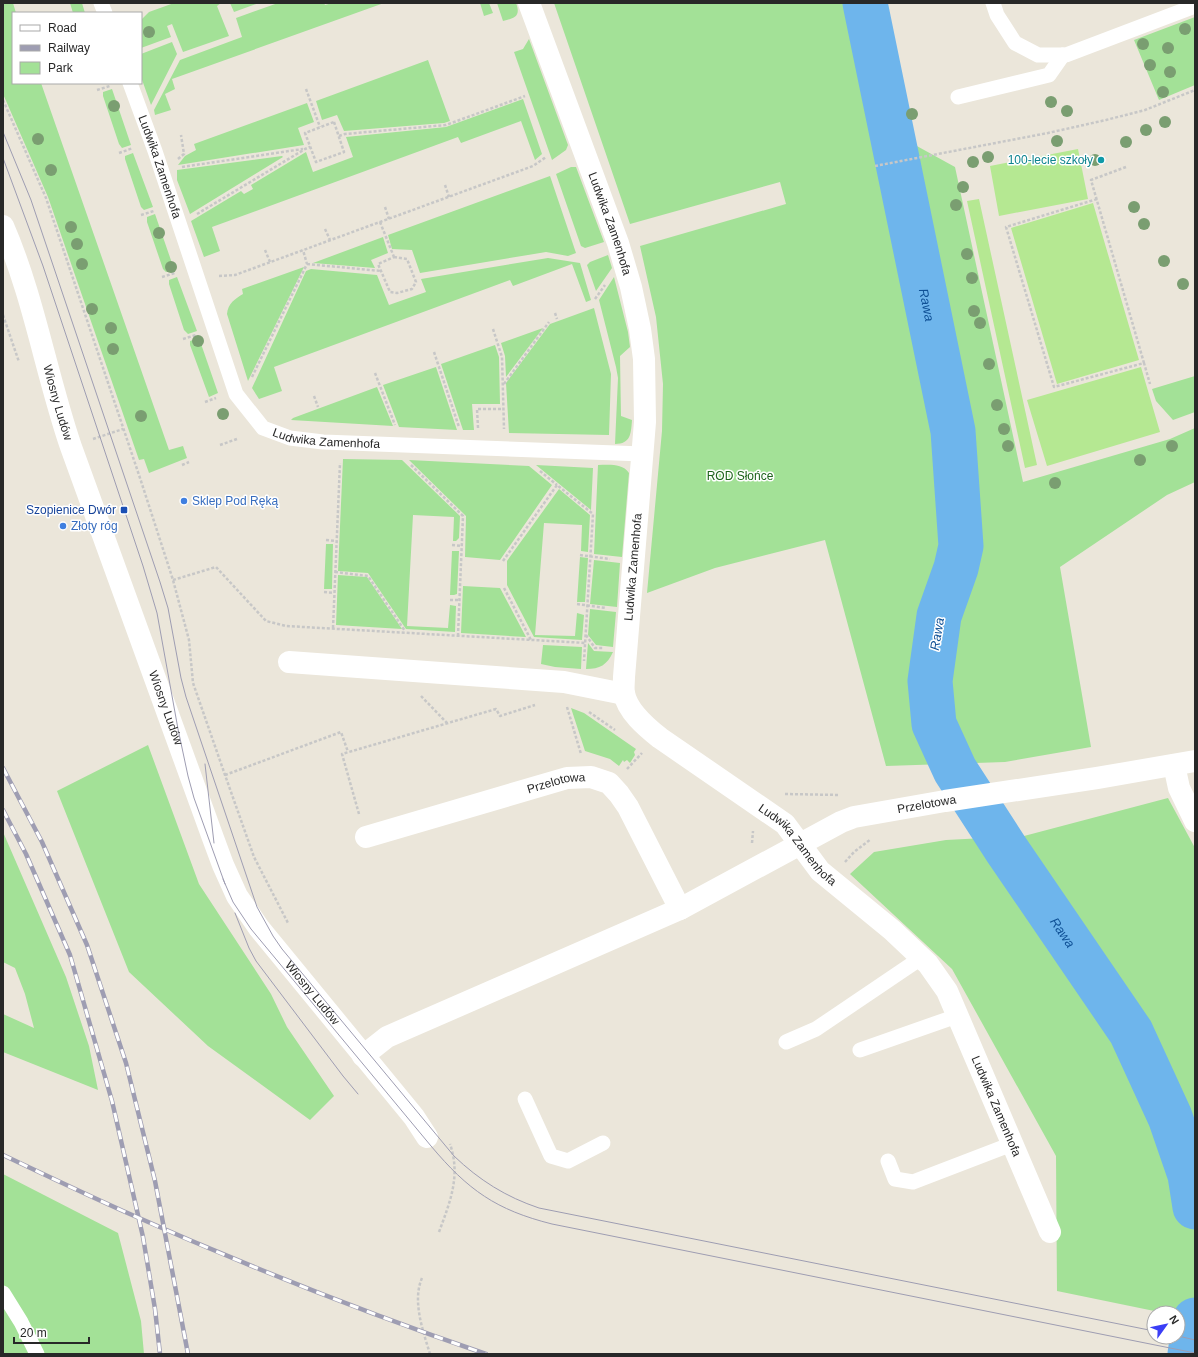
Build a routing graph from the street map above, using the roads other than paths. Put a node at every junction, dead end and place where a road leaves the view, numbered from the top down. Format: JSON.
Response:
{"nodes":[{"id":1,"x":529,"y":3,"type":"edge"},
{"id":2,"x":993,"y":3,"type":"edge"},
{"id":3,"x":1195,"y":6,"type":"edge"},
{"id":4,"x":1062,"y":55,"type":"junction"},
{"id":5,"x":130,"y":84,"type":"edge"},
{"id":6,"x":958,"y":97,"type":"dead end"},
{"id":7,"x":3,"y":226,"type":"edge"},
{"id":8,"x":643,"y":454,"type":"junction"},
{"id":9,"x":289,"y":662,"type":"dead end"},
{"id":10,"x":624,"y":694,"type":"junction"},
{"id":11,"x":1184,"y":763,"type":"edge"},
{"id":12,"x":1195,"y":821,"type":"edge"},
{"id":13,"x":366,"y":837,"type":"road end"},
{"id":14,"x":800,"y":844,"type":"junction"},
{"id":15,"x":680,"y":909,"type":"junction"},
{"id":16,"x":921,"y":958,"type":"junction"},
{"id":17,"x":957,"y":1016,"type":"junction"},
{"id":18,"x":786,"y":1042,"type":"dead end"},
{"id":19,"x":860,"y":1050,"type":"dead end"},
{"id":20,"x":363,"y":1056,"type":"junction"},
{"id":21,"x":525,"y":1099,"type":"dead end"},
{"id":22,"x":427,"y":1137,"type":"dead end"},
{"id":23,"x":603,"y":1143,"type":"dead end"},
{"id":24,"x":1012,"y":1144,"type":"junction"},
{"id":25,"x":888,"y":1161,"type":"dead end"},
{"id":26,"x":1050,"y":1232,"type":"dead end"},
{"id":27,"x":3,"y":1293,"type":"edge"},
{"id":28,"x":37,"y":1354,"type":"edge"}],
"edges":[{"from":1,"to":8,"type":"street","name":"Ludwika Zamenhofa"},
{"from":2,"to":4,"type":"lane"},
{"from":3,"to":4,"type":"lane"},
{"from":4,"to":6,"type":"lane"},
{"from":5,"to":8,"type":"lane","name":"Ludwika Zamenhofa"},
{"from":7,"to":20,"type":"street","name":"Wiosny Ludów"},
{"from":8,"to":10,"type":"street","name":"Ludwika Zamenhofa"},
{"from":9,"to":10,"type":"street"},
{"from":10,"to":14,"type":"street","name":"Ludwika Zamenhofa"},
{"from":11,"to":12,"type":"street"},
{"from":11,"to":14,"type":"street","name":"Przelotowa"},
{"from":13,"to":15,"type":"street","name":"Przelotowa"},
{"from":14,"to":15,"type":"street","name":"Przelotowa"},
{"from":14,"to":16,"type":"street","name":"Ludwika Zamenhofa"},
{"from":15,"to":20,"type":"street","name":"Przelotowa"},
{"from":16,"to":17,"type":"street","name":"Ludwika Zamenhofa"},
{"from":16,"to":18,"type":"lane"},
{"from":17,"to":19,"type":"lane"},
{"from":17,"to":24,"type":"street","name":"Ludwika Zamenhofa"},
{"from":20,"to":22,"type":"street","name":"Wiosny Ludów"},
{"from":21,"to":23,"type":"lane"},
{"from":24,"to":25,"type":"lane"},
{"from":24,"to":26,"type":"street","name":"Ludwika Zamenhofa"},
{"from":27,"to":28,"type":"lane"}]}
